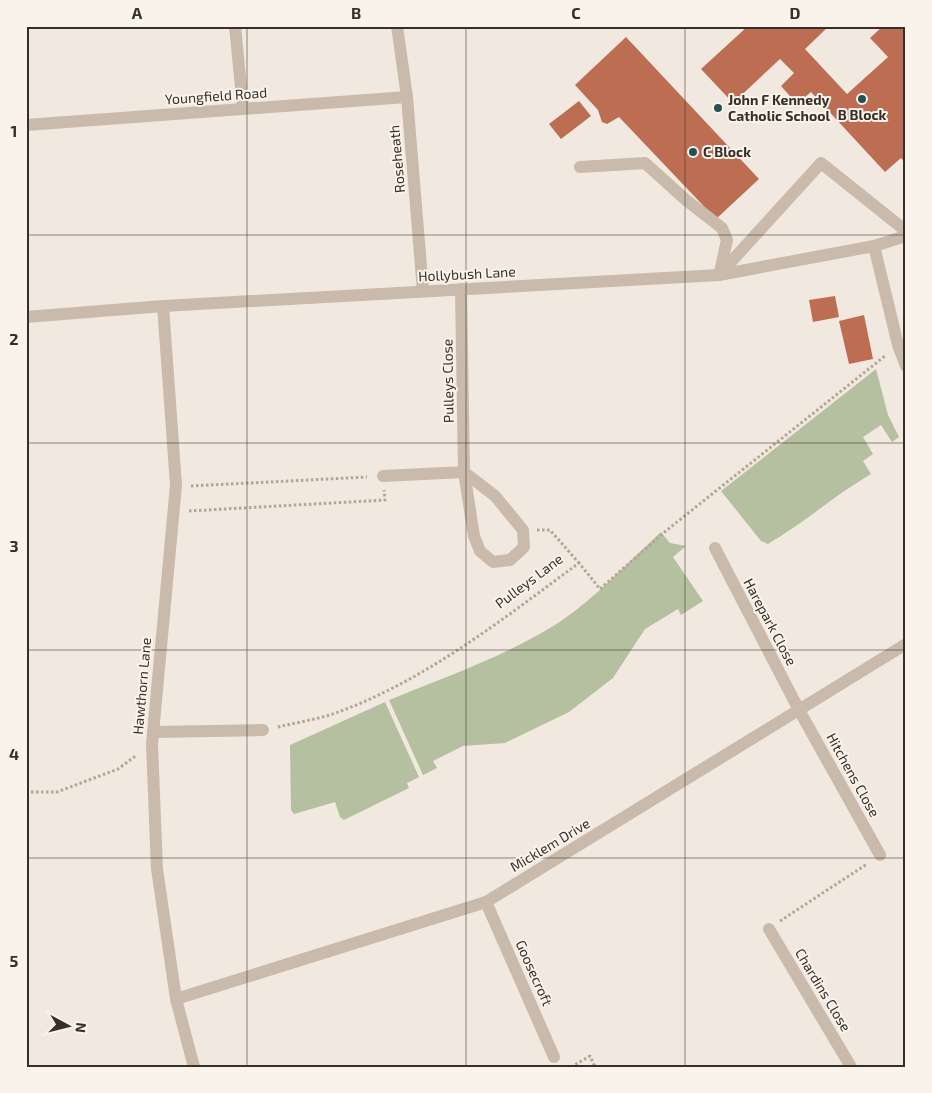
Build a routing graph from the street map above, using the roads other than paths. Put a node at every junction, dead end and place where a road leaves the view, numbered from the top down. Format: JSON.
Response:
{"nodes":[{"id":1,"x":235,"y":26,"type":"edge"},
{"id":2,"x":397,"y":26,"type":"edge"},
{"id":3,"x":407,"y":97,"type":"junction"},
{"id":4,"x":243,"y":108,"type":"junction"},
{"id":5,"x":26,"y":125,"type":"edge"},
{"id":6,"x":580,"y":167,"type":"dead end"},
{"id":7,"x":906,"y":231,"type":"edge"},
{"id":8,"x":906,"y":236,"type":"edge"},
{"id":9,"x":874,"y":246,"type":"junction"},
{"id":10,"x":719,"y":275,"type":"junction"},
{"id":11,"x":461,"y":289,"type":"junction"},
{"id":12,"x":423,"y":291,"type":"junction"},
{"id":13,"x":163,"y":306,"type":"junction"},
{"id":14,"x":26,"y":317,"type":"edge"},
{"id":15,"x":906,"y":366,"type":"edge"},
{"id":16,"x":464,"y":472,"type":"junction"},
{"id":17,"x":383,"y":476,"type":"road end"},
{"id":18,"x":715,"y":548,"type":"dead end"},
{"id":19,"x":906,"y":644,"type":"edge"},
{"id":20,"x":799,"y":710,"type":"junction"},
{"id":21,"x":263,"y":730,"type":"road end"},
{"id":22,"x":152,"y":738,"type":"junction"},
{"id":23,"x":880,"y":855,"type":"road end"},
{"id":24,"x":486,"y":902,"type":"junction"},
{"id":25,"x":769,"y":929,"type":"road end"},
{"id":26,"x":176,"y":999,"type":"junction"},
{"id":27,"x":554,"y":1056,"type":"dead end"},
{"id":28,"x":194,"y":1067,"type":"edge"},
{"id":29,"x":851,"y":1067,"type":"edge"}],
"edges":[{"from":1,"to":4,"type":"street"},
{"from":2,"to":3,"type":"street","name":"Roseheath"},
{"from":3,"to":4,"type":"street","name":"Youngfield Road"},
{"from":3,"to":12,"type":"street","name":"Roseheath"},
{"from":4,"to":5,"type":"street","name":"Youngfield Road"},
{"from":6,"to":10,"type":"street"},
{"from":7,"to":10,"type":"street"},
{"from":8,"to":9,"type":"street","name":"Hollybush Lane"},
{"from":9,"to":10,"type":"street","name":"Hollybush Lane"},
{"from":9,"to":15,"type":"street"},
{"from":10,"to":11,"type":"street","name":"Hollybush Lane"},
{"from":11,"to":12,"type":"street","name":"Hollybush Lane"},
{"from":11,"to":16,"type":"street","name":"Pulleys Close"},
{"from":12,"to":13,"type":"street","name":"Hollybush Lane"},
{"from":13,"to":14,"type":"street","name":"Hollybush Lane"},
{"from":13,"to":22,"type":"street","name":"Hawthorn Lane"},
{"from":16,"to":16,"type":"street","name":"Pulleys Close"},
{"from":16,"to":17,"type":"street"},
{"from":18,"to":20,"type":"street","name":"Harepark Close"},
{"from":19,"to":20,"type":"street","name":"Micklem Drive"},
{"from":20,"to":23,"type":"street","name":"Hitchens Close"},
{"from":20,"to":24,"type":"street","name":"Micklem Drive"},
{"from":21,"to":22,"type":"street"},
{"from":22,"to":26,"type":"street","name":"Hawthorn Lane"},
{"from":24,"to":26,"type":"street","name":"Micklem Drive"},
{"from":24,"to":27,"type":"street","name":"Goosecroft"},
{"from":25,"to":29,"type":"street","name":"Chardins Close"},
{"from":26,"to":28,"type":"street","name":"Hawthorn Lane"}]}
